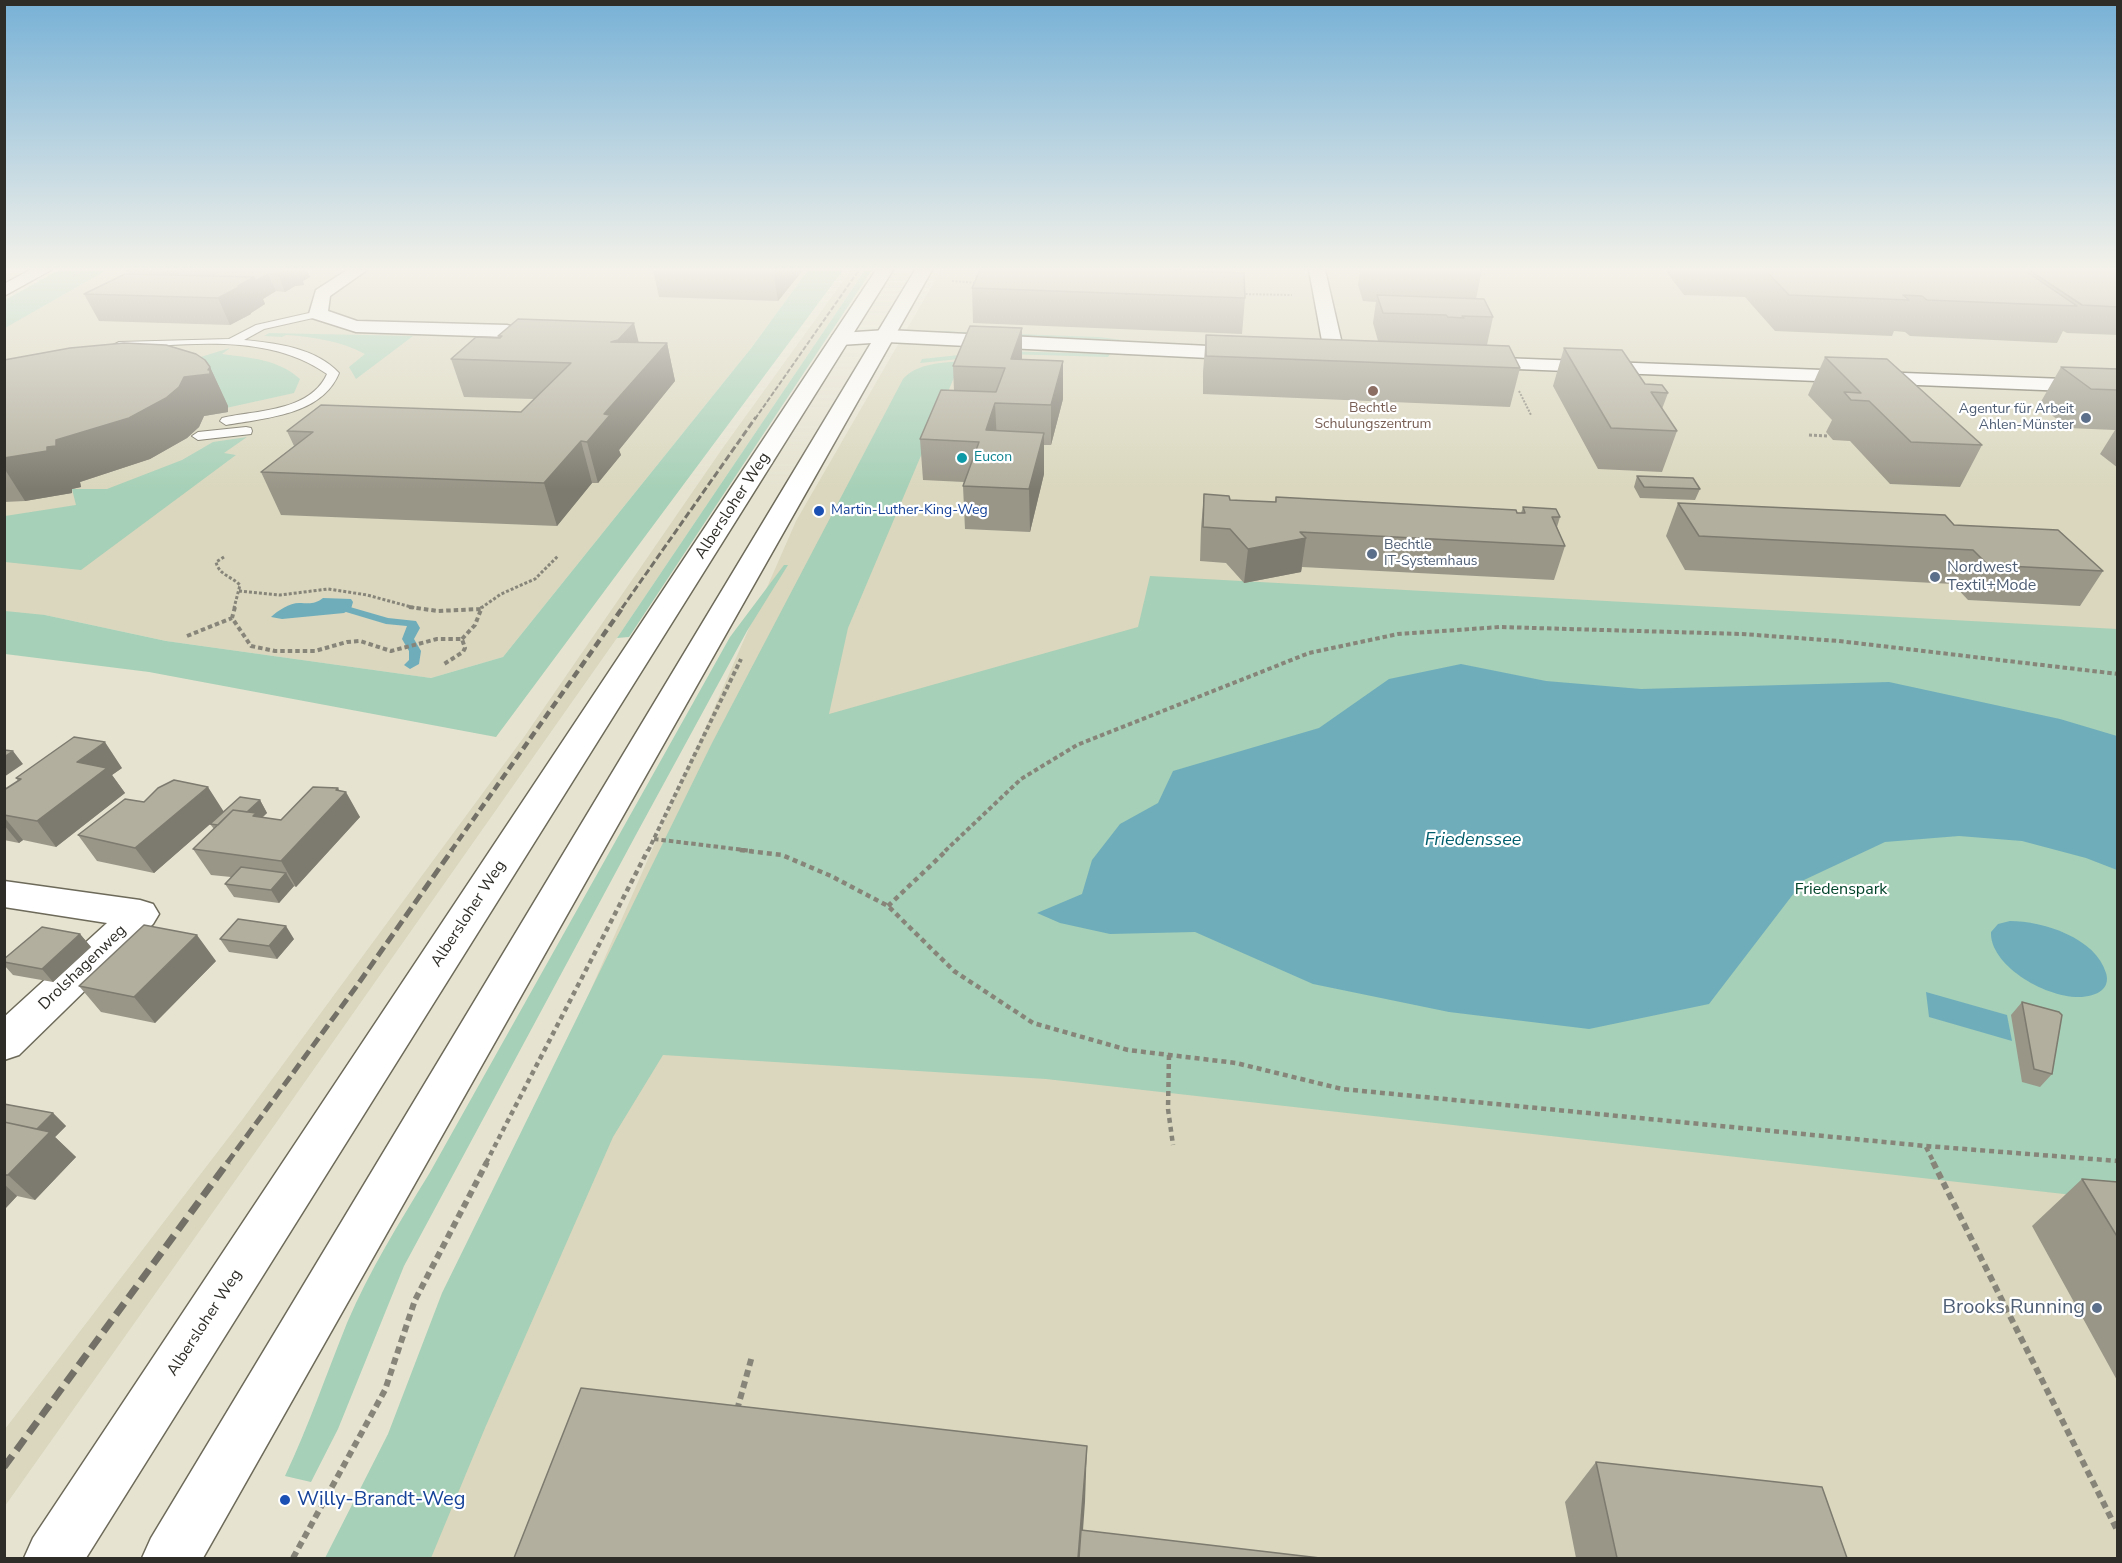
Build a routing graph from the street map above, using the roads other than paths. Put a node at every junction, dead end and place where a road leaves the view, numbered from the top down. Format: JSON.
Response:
{"nodes":[{"id":1,"x":201,"y":343,"type":"edge"},
{"id":2,"x":239,"y":343,"type":"edge"},
{"id":3,"x":867,"y":343,"type":"edge"},
{"id":4,"x":867,"y":343,"type":"edge"},
{"id":5,"x":872,"y":343,"type":"edge"},
{"id":6,"x":1332,"y":343,"type":"edge"},
{"id":7,"x":104,"y":346,"type":"edge"},
{"id":8,"x":1268,"y":354,"type":"edge"},
{"id":9,"x":1312,"y":356,"type":"edge"},
{"id":10,"x":1335,"y":357,"type":"junction"},
{"id":11,"x":1358,"y":358,"type":"edge"},
{"id":12,"x":1460,"y":362,"type":"edge"},
{"id":13,"x":2118,"y":387,"type":"edge"},
{"id":14,"x":317,"y":395,"type":"junction"},
{"id":15,"x":226,"y":422,"type":"dead end"},
{"id":16,"x":198,"y":436,"type":"dead end"},
{"id":17,"x":4,"y":894,"type":"edge"},
{"id":18,"x":4,"y":1043,"type":"edge"},
{"id":19,"x":53,"y":1558,"type":"edge"},
{"id":20,"x":171,"y":1558,"type":"edge"}],
"edges":[{"from":1,"to":7,"type":"lane"},
{"from":2,"to":14,"type":"lane"},
{"from":3,"to":19,"type":"main road","name":"Albersloher Weg"},
{"from":4,"to":20,"type":"main road","name":"Albersloher Weg"},
{"from":5,"to":8,"type":"main road"},
{"from":6,"to":10,"type":"main road"},
{"from":9,"to":10,"type":"main road"},
{"from":10,"to":11,"type":"main road"},
{"from":12,"to":13,"type":"main road"},
{"from":14,"to":15,"type":"lane"},
{"from":14,"to":16,"type":"lane"},
{"from":17,"to":18,"type":"main road","name":"Drolshagenweg"}]}
